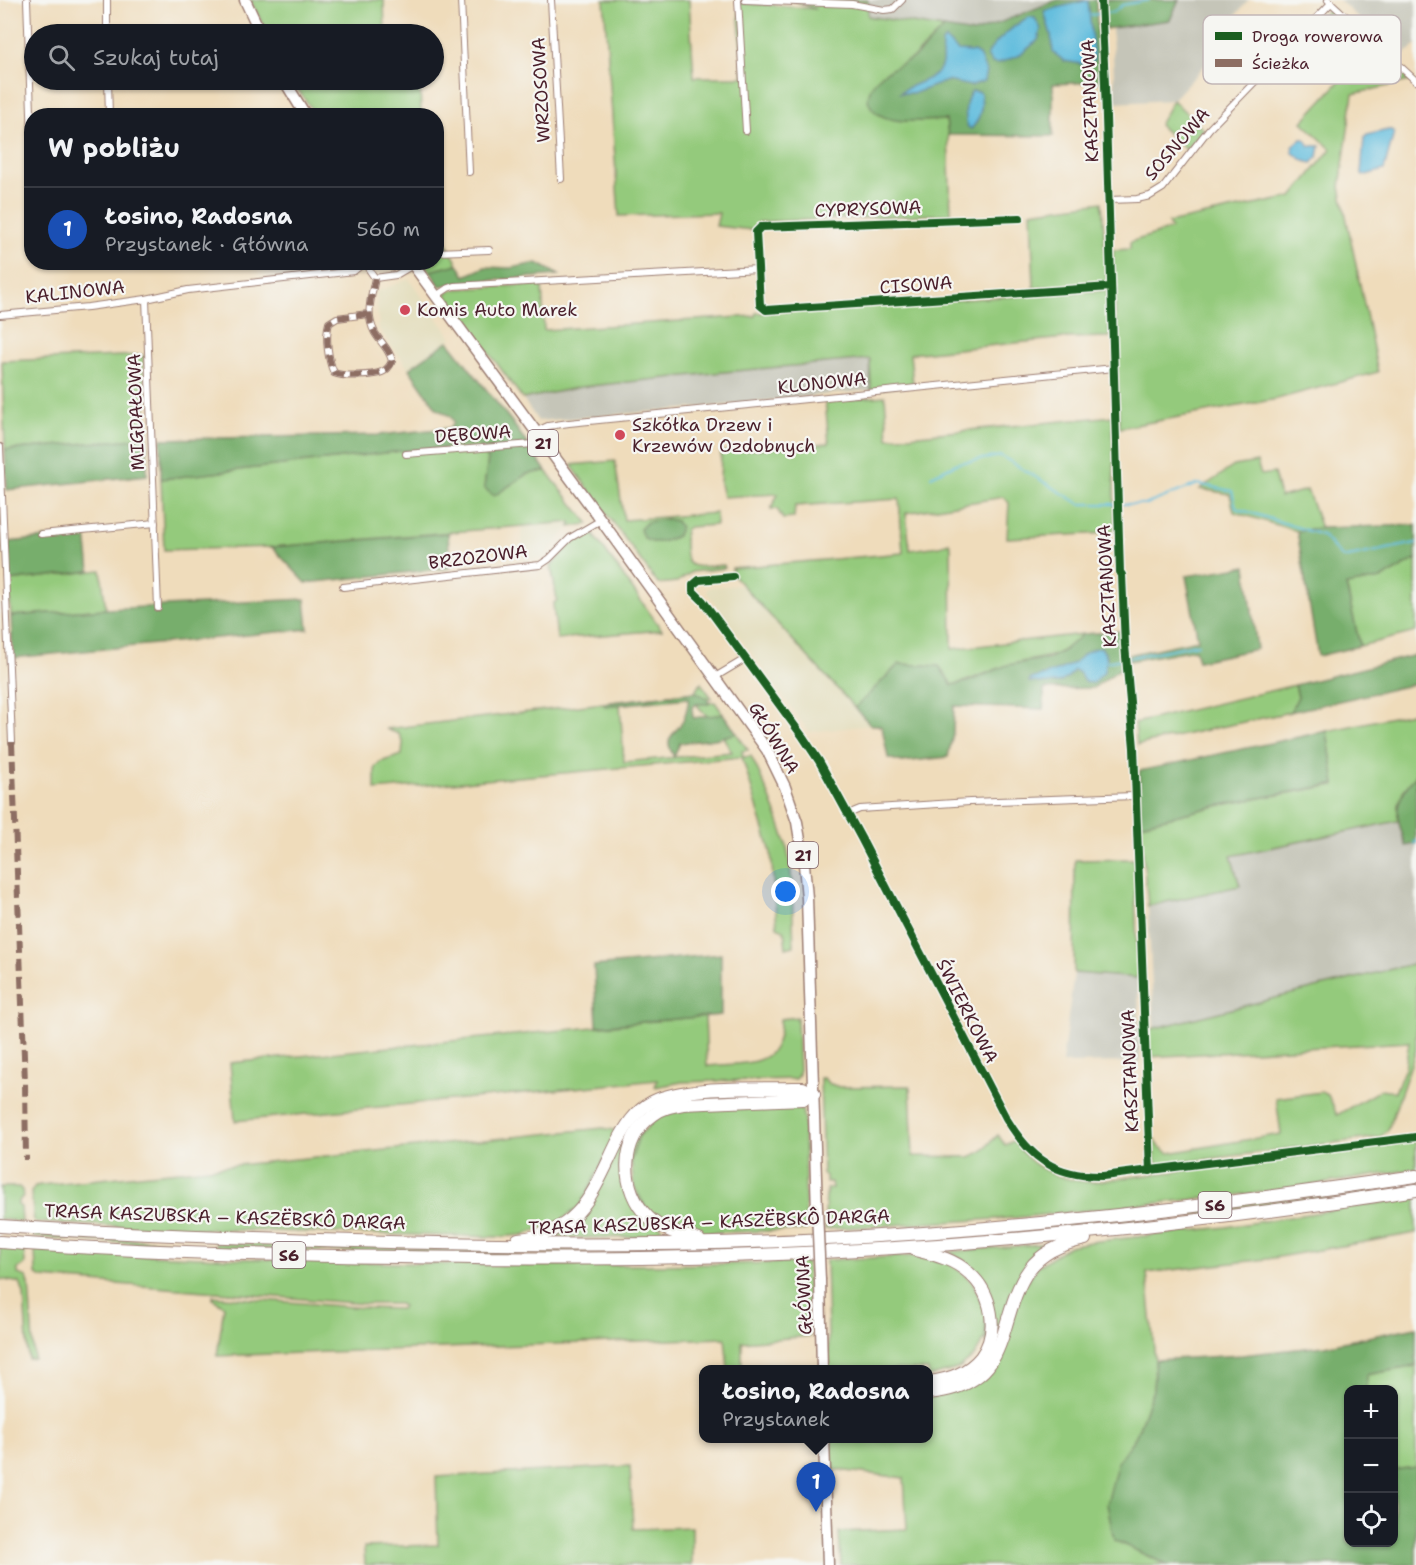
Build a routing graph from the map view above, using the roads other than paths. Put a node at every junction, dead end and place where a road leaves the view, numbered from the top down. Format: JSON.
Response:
{"nodes":[{"id":1,"x":27,"y":0,"type":"edge"},
{"id":2,"x":107,"y":0,"type":"edge"},
{"id":3,"x":244,"y":0,"type":"edge"},
{"id":4,"x":460,"y":0,"type":"edge"},
{"id":5,"x":551,"y":0,"type":"edge"},
{"id":6,"x":738,"y":0,"type":"edge"},
{"id":7,"x":745,"y":0,"type":"edge"},
{"id":8,"x":1101,"y":0,"type":"edge"},
{"id":9,"x":902,"y":1,"type":"edge"},
{"id":10,"x":1329,"y":2,"type":"edge"},
{"id":11,"x":1317,"y":15,"type":"edge"},
{"id":12,"x":1343,"y":15,"type":"edge"},
{"id":13,"x":28,"y":24,"type":"edge"},
{"id":14,"x":107,"y":24,"type":"edge"},
{"id":15,"x":256,"y":24,"type":"edge"},
{"id":16,"x":1401,"y":67,"type":"edge"},
{"id":17,"x":1416,"y":81,"type":"edge"},
{"id":18,"x":1252,"y":84,"type":"edge"},
{"id":19,"x":30,"y":90,"type":"edge"},
{"id":20,"x":108,"y":90,"type":"edge"},
{"id":21,"x":290,"y":90,"type":"edge"},
{"id":22,"x":31,"y":108,"type":"edge"},
{"id":23,"x":109,"y":108,"type":"edge"},
{"id":24,"x":301,"y":108,"type":"edge"},
{"id":25,"x":746,"y":131,"type":"dead end"},
{"id":26,"x":469,"y":172,"type":"dead end"},
{"id":27,"x":561,"y":179,"type":"dead end"},
{"id":28,"x":1109,"y":200,"type":"junction"},
{"id":29,"x":1020,"y":218,"type":"dead end"},
{"id":30,"x":489,"y":250,"type":"dead end"},
{"id":31,"x":444,"y":252,"type":"edge"},
{"id":32,"x":758,"y":269,"type":"junction"},
{"id":33,"x":355,"y":270,"type":"edge"},
{"id":34,"x":369,"y":270,"type":"edge"},
{"id":35,"x":403,"y":270,"type":"edge"},
{"id":36,"x":416,"y":270,"type":"edge"},
{"id":37,"x":375,"y":278,"type":"junction"},
{"id":38,"x":1111,"y":287,"type":"junction"},
{"id":39,"x":436,"y":296,"type":"junction"},
{"id":40,"x":146,"y":299,"type":"junction"},
{"id":41,"x":368,"y":314,"type":"junction"},
{"id":42,"x":0,"y":315,"type":"edge"},
{"id":43,"x":1114,"y":368,"type":"junction"},
{"id":44,"x":538,"y":436,"type":"junction"},
{"id":45,"x":0,"y":447,"type":"edge"},
{"id":46,"x":406,"y":454,"type":"dead end"},
{"id":47,"x":601,"y":520,"type":"junction"},
{"id":48,"x":155,"y":523,"type":"junction"},
{"id":49,"x":42,"y":534,"type":"dead end"},
{"id":50,"x":733,"y":577,"type":"dead end"},
{"id":51,"x":343,"y":587,"type":"dead end"},
{"id":52,"x":158,"y":608,"type":"dead end"},
{"id":53,"x":745,"y":659,"type":"junction"},
{"id":54,"x":715,"y":678,"type":"junction"},
{"id":55,"x":12,"y":742,"type":"dead end"},
{"id":56,"x":1134,"y":796,"type":"junction"},
{"id":57,"x":848,"y":814,"type":"junction"},
{"id":58,"x":814,"y":1094,"type":"junction"},
{"id":59,"x":1416,"y":1137,"type":"edge"},
{"id":60,"x":1150,"y":1171,"type":"junction"},
{"id":61,"x":1416,"y":1176,"type":"edge"},
{"id":62,"x":1416,"y":1190,"type":"edge"},
{"id":63,"x":0,"y":1226,"type":"edge"},
{"id":64,"x":1145,"y":1227,"type":"junction"},
{"id":65,"x":0,"y":1242,"type":"edge"},
{"id":66,"x":710,"y":1243,"type":"junction"},
{"id":67,"x":459,"y":1244,"type":"junction"},
{"id":68,"x":906,"y":1247,"type":"junction"},
{"id":69,"x":822,"y":1365,"type":"edge"},
{"id":70,"x":933,"y":1381,"type":"edge"},
{"id":71,"x":933,"y":1392,"type":"edge"},
{"id":72,"x":824,"y":1443,"type":"edge"},
{"id":73,"x":828,"y":1565,"type":"edge"}],
"edges":[{"from":1,"to":13,"type":"street"},
{"from":2,"to":14,"type":"street"},
{"from":3,"to":15,"type":"main road"},
{"from":4,"to":26,"type":"street"},
{"from":5,"to":27,"type":"street","name":"WRZOSOWA"},
{"from":6,"to":25,"type":"street"},
{"from":7,"to":9,"type":"street"},
{"from":8,"to":28,"type":"street","name":"KASZTANOWA"},
{"from":10,"to":11,"type":"street","name":"SOSNOWA"},
{"from":10,"to":12,"type":"street"},
{"from":16,"to":17,"type":"street"},
{"from":18,"to":28,"type":"street","name":"SOSNOWA"},
{"from":19,"to":22,"type":"street"},
{"from":20,"to":23,"type":"street"},
{"from":21,"to":24,"type":"main road"},
{"from":28,"to":38,"type":"street","name":"KASZTANOWA"},
{"from":29,"to":32,"type":"street","name":"CYPRYSOWA"},
{"from":30,"to":31,"type":"street"},
{"from":32,"to":38,"type":"street","name":"CISOWA"},
{"from":32,"to":39,"type":"street"},
{"from":33,"to":40,"type":"street","name":"KALINOWA"},
{"from":34,"to":37,"type":"street"},
{"from":35,"to":37,"type":"street"},
{"from":36,"to":39,"type":"main road","name":"GŁÓWNA","number":"21"},
{"from":37,"to":41,"type":"street"},
{"from":38,"to":43,"type":"street","name":"KASZTANOWA"},
{"from":39,"to":44,"type":"main road","name":"GŁÓWNA","number":"21"},
{"from":40,"to":42,"type":"street","name":"KALINOWA"},
{"from":40,"to":48,"type":"street","name":"MIGDAŁOWA"},
{"from":41,"to":41,"type":"street"},
{"from":43,"to":44,"type":"street","name":"KLONOWA"},
{"from":43,"to":56,"type":"street","name":"KASZTANOWA"},
{"from":44,"to":46,"type":"street","name":"DĘBOWA"},
{"from":44,"to":47,"type":"main road","name":"GŁÓWNA","number":"21"},
{"from":45,"to":55,"type":"street"},
{"from":47,"to":51,"type":"street","name":"BRZOZOWA"},
{"from":47,"to":54,"type":"main road","name":"GŁÓWNA","number":"21"},
{"from":48,"to":49,"type":"street"},
{"from":48,"to":52,"type":"street","name":"MIGDAŁOWA"},
{"from":50,"to":53,"type":"street","name":"ŚWIERKOWA"},
{"from":53,"to":54,"type":"street"},
{"from":53,"to":57,"type":"street","name":"ŚWIERKOWA"},
{"from":54,"to":58,"type":"main road","name":"GŁÓWNA","number":"21"},
{"from":56,"to":57,"type":"street"},
{"from":56,"to":60,"type":"street","name":"KASZTANOWA"},
{"from":57,"to":60,"type":"street","name":"ŚWIERKOWA"},
{"from":58,"to":66,"type":"highway"},
{"from":58,"to":67,"type":"highway"},
{"from":58,"to":69,"type":"main road","name":"GŁÓWNA","number":"21","bridge":true},
{"from":59,"to":60,"type":"street","name":"ŚWIERKOWA"},
{"from":61,"to":66,"type":"highway","name":"TRASA KASZUBSKA – KASZËBSKÔ DARGA","number":"S6"},
{"from":62,"to":64,"type":"highway","name":"TRASA KASZUBSKA – KASZËBSKÔ DARGA","number":"S6"},
{"from":63,"to":67,"type":"highway","name":"TRASA KASZUBSKA – KASZËBSKÔ DARGA","number":"S6"},
{"from":64,"to":68,"type":"highway","name":"TRASA KASZUBSKA – KASZËBSKÔ DARGA","number":"S6"},
{"from":64,"to":71,"type":"highway"},
{"from":65,"to":68,"type":"highway","name":"TRASA KASZUBSKA – KASZËBSKÔ DARGA","number":"S6"},
{"from":66,"to":67,"type":"highway","name":"TRASA KASZUBSKA – KASZËBSKÔ DARGA","number":"S6"},
{"from":68,"to":70,"type":"highway"},
{"from":72,"to":73,"type":"main road"}]}
